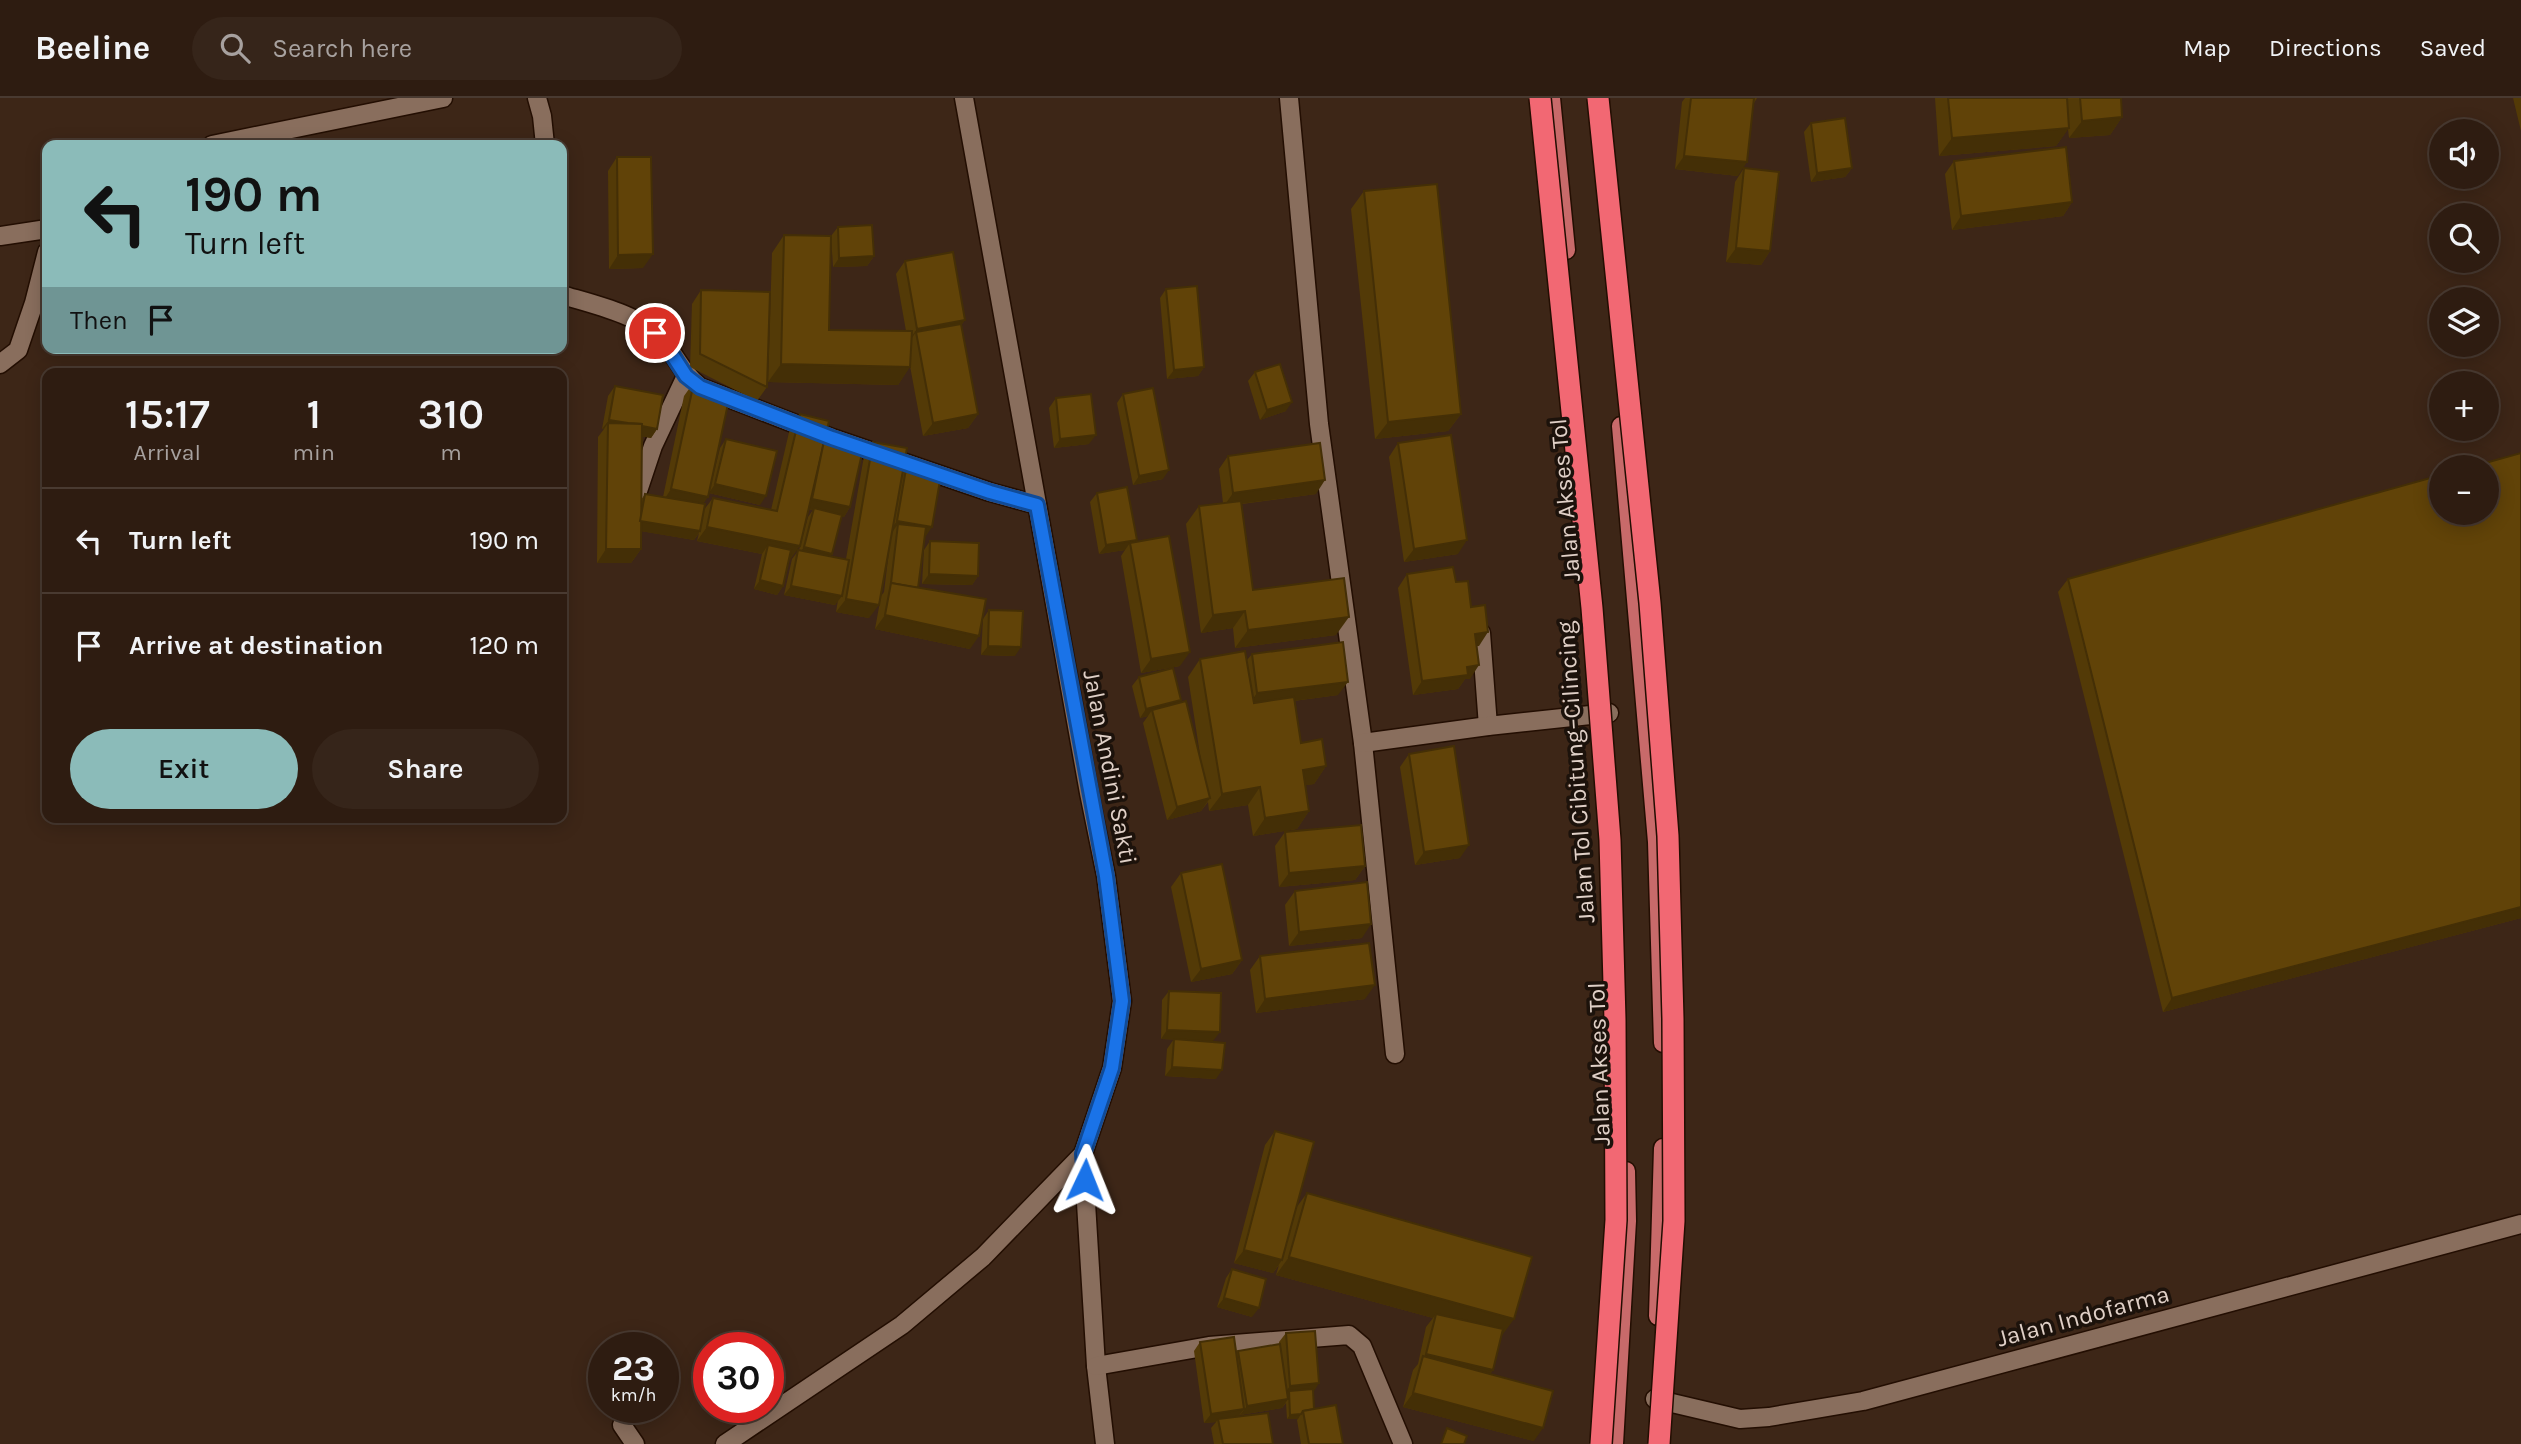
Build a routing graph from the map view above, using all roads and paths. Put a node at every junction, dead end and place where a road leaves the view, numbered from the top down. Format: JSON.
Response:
{"nodes":[{"id":1,"x":443,"y":98,"type":"edge"},
{"id":2,"x":537,"y":98,"type":"edge"},
{"id":3,"x":964,"y":98,"type":"edge"},
{"id":4,"x":1289,"y":98,"type":"edge"},
{"id":5,"x":1540,"y":98,"type":"edge"},
{"id":6,"x":1551,"y":98,"type":"edge"},
{"id":7,"x":1591,"y":98,"type":"edge"},
{"id":8,"x":1598,"y":98,"type":"edge"},
{"id":9,"x":237,"y":140,"type":"edge"},
{"id":10,"x":544,"y":140,"type":"edge"},
{"id":11,"x":42,"y":230,"type":"edge"},
{"id":12,"x":0,"y":236,"type":"edge"},
{"id":13,"x":42,"y":274,"type":"edge"},
{"id":14,"x":567,"y":297,"type":"edge"},
{"id":15,"x":0,"y":364,"type":"edge"},
{"id":16,"x":686,"y":376,"type":"junction"},
{"id":17,"x":638,"y":491,"type":"edge"},
{"id":18,"x":1022,"y":500,"type":"junction"},
{"id":19,"x":1481,"y":633,"type":"edge"},
{"id":20,"x":1609,"y":713,"type":"junction"},
{"id":21,"x":1488,"y":726,"type":"junction"},
{"id":22,"x":1363,"y":743,"type":"junction"},
{"id":23,"x":1395,"y":1054,"type":"dead end"},
{"id":24,"x":1083,"y":1154,"type":"junction"},
{"id":25,"x":2521,"y":1224,"type":"edge"},
{"id":26,"x":1096,"y":1366,"type":"junction"},
{"id":27,"x":1655,"y":1399,"type":"junction"},
{"id":28,"x":622,"y":1425,"type":"dead end"},
{"id":29,"x":635,"y":1444,"type":"edge"},
{"id":30,"x":725,"y":1444,"type":"edge"},
{"id":31,"x":1105,"y":1444,"type":"edge"},
{"id":32,"x":1403,"y":1444,"type":"edge"},
{"id":33,"x":1601,"y":1444,"type":"edge"},
{"id":34,"x":1614,"y":1444,"type":"edge"},
{"id":35,"x":1650,"y":1444,"type":"edge"},
{"id":36,"x":1659,"y":1444,"type":"edge"}],
"edges":[{"from":1,"to":9,"type":"street"},
{"from":2,"to":10,"type":"street"},
{"from":3,"to":18,"type":"street","name":"Jalan Andini Sakti"},
{"from":4,"to":22,"type":"street"},
{"from":5,"to":33,"type":"highway","name":"Jalan Tol Cibitung–Cilincing","bridge":true},
{"from":6,"to":20,"type":"main road","name":"Jalan Akses Tol"},
{"from":7,"to":27,"type":"main road"},
{"from":8,"to":36,"type":"highway","bridge":true},
{"from":11,"to":12,"type":"street"},
{"from":13,"to":15,"type":"street"},
{"from":14,"to":16,"type":"street"},
{"from":16,"to":17,"type":"street"},
{"from":16,"to":18,"type":"street"},
{"from":18,"to":24,"type":"street","name":"Jalan Andini Sakti"},
{"from":19,"to":21,"type":"street"},
{"from":20,"to":21,"type":"street"},
{"from":20,"to":34,"type":"main road","name":"Jalan Akses Tol"},
{"from":21,"to":22,"type":"street"},
{"from":22,"to":23,"type":"street"},
{"from":24,"to":26,"type":"street"},
{"from":24,"to":30,"type":"street","name":"Jalan Andini Sakti"},
{"from":25,"to":27,"type":"street","name":"Jalan Indofarma"},
{"from":26,"to":31,"type":"street"},
{"from":26,"to":32,"type":"street"},
{"from":27,"to":35,"type":"main road"},
{"from":28,"to":29,"type":"street"}]}
